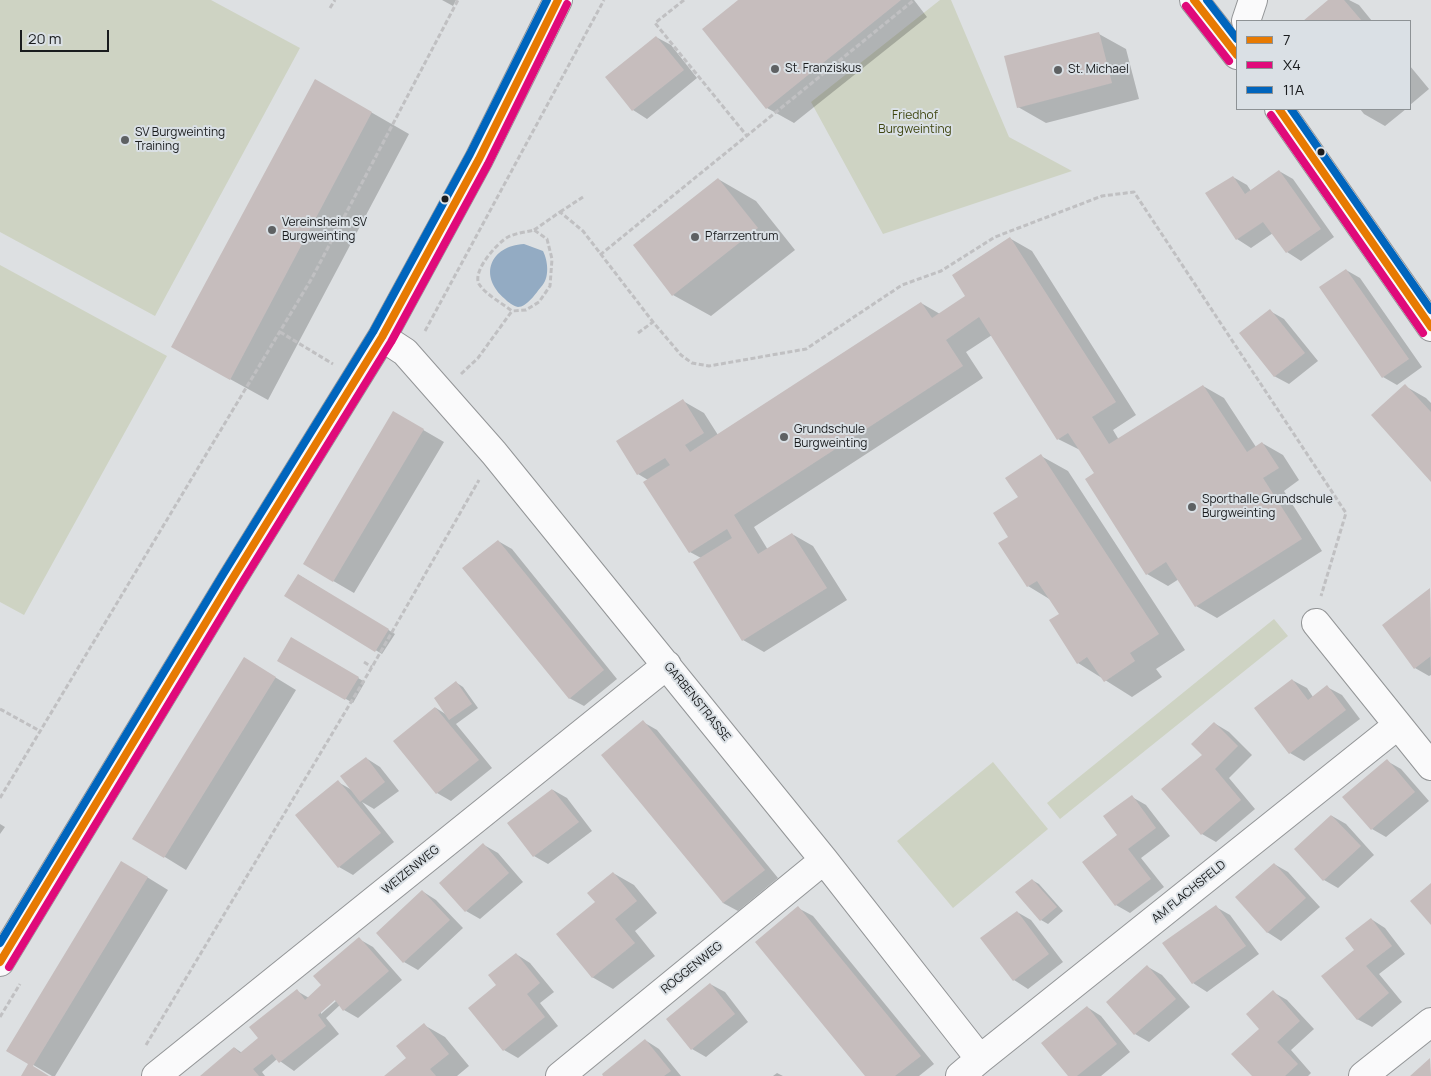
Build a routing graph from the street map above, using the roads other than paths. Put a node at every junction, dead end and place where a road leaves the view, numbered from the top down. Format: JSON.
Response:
{"nodes":[{"id":1,"x":558,"y":0,"type":"edge"},
{"id":2,"x":1194,"y":0,"type":"edge"},
{"id":3,"x":1253,"y":0,"type":"edge"},
{"id":4,"x":1246,"y":20,"type":"edge"},
{"id":5,"x":1236,"y":53,"type":"edge"},
{"id":6,"x":1280,"y":110,"type":"edge"},
{"id":7,"x":1431,"y":327,"type":"edge"},
{"id":8,"x":382,"y":336,"type":"junction"},
{"id":9,"x":1316,"y":623,"type":"road end"},
{"id":10,"x":667,"y":665,"type":"junction"},
{"id":11,"x":1398,"y":725,"type":"junction"},
{"id":12,"x":1431,"y":766,"type":"edge"},
{"id":13,"x":824,"y":860,"type":"junction"},
{"id":14,"x":0,"y":962,"type":"edge"},
{"id":15,"x":1431,"y":1022,"type":"edge"},
{"id":16,"x":980,"y":1059,"type":"junction"},
{"id":17,"x":156,"y":1076,"type":"edge"},
{"id":18,"x":560,"y":1076,"type":"edge"},
{"id":19,"x":960,"y":1076,"type":"edge"},
{"id":20,"x":1363,"y":1076,"type":"edge"}],
"edges":[{"from":1,"to":8,"type":"street"},
{"from":2,"to":5,"type":"street"},
{"from":3,"to":4,"type":"street"},
{"from":6,"to":7,"type":"street"},
{"from":8,"to":10,"type":"street","name":"GARBENSTRASSE"},
{"from":8,"to":14,"type":"street"},
{"from":9,"to":11,"type":"street"},
{"from":10,"to":13,"type":"street","name":"GARBENSTRASSE"},
{"from":10,"to":17,"type":"street","name":"WEIZENWEG"},
{"from":11,"to":12,"type":"street"},
{"from":11,"to":16,"type":"street","name":"AM FLACHSFELD"},
{"from":13,"to":16,"type":"street","name":"GARBENSTRASSE"},
{"from":13,"to":18,"type":"street","name":"ROGGENWEG"},
{"from":15,"to":20,"type":"street"},
{"from":16,"to":19,"type":"street"}]}
